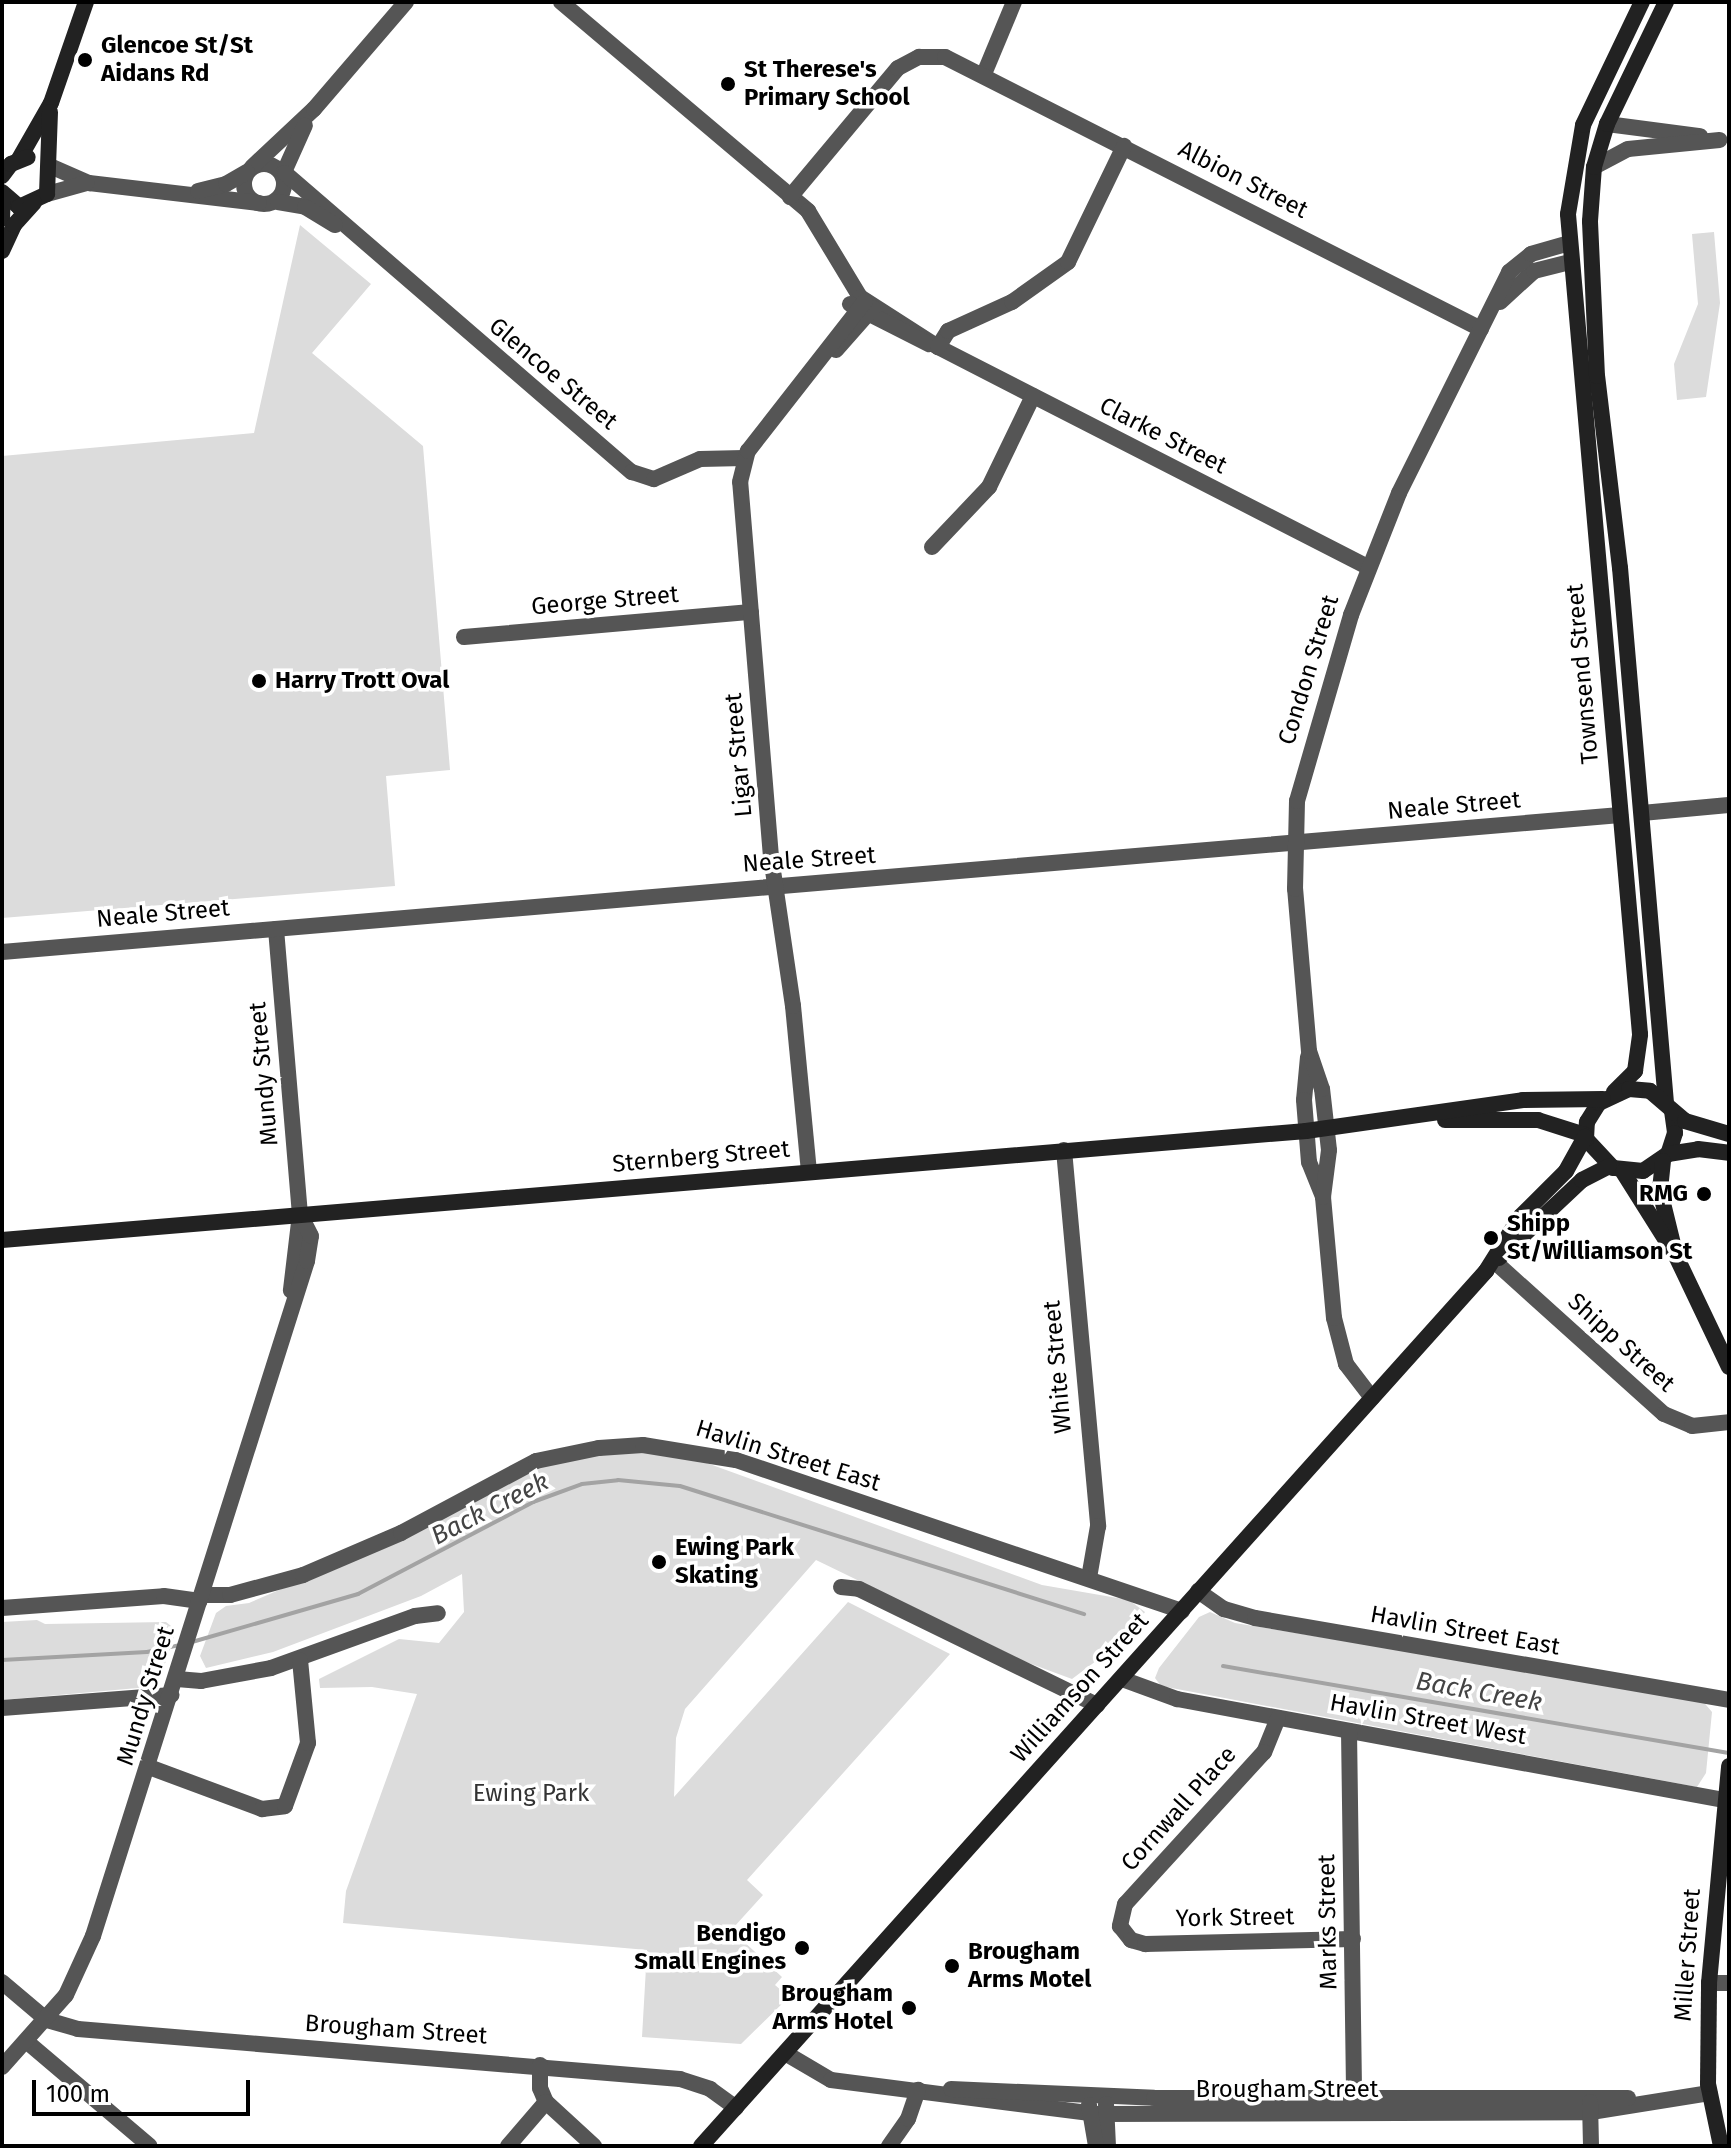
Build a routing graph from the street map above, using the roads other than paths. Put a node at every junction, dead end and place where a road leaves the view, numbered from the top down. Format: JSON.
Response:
{"nodes":[{"id":1,"x":86,"y":2,"type":"edge"},
{"id":2,"x":406,"y":2,"type":"edge"},
{"id":3,"x":561,"y":2,"type":"edge"},
{"id":4,"x":1014,"y":2,"type":"edge"},
{"id":5,"x":1642,"y":2,"type":"edge"},
{"id":6,"x":1666,"y":2,"type":"edge"},
{"id":7,"x":984,"y":74,"type":"junction"},
{"id":8,"x":51,"y":103,"type":"junction"},
{"id":9,"x":314,"y":109,"type":"junction"},
{"id":10,"x":1607,"y":124,"type":"junction"},
{"id":11,"x":1725,"y":140,"type":"edge"},
{"id":12,"x":1124,"y":146,"type":"junction"},
{"id":13,"x":48,"y":165,"type":"junction"},
{"id":14,"x":1594,"y":167,"type":"junction"},
{"id":15,"x":7,"y":168,"type":"edge"},
{"id":16,"x":249,"y":170,"type":"junction"},
{"id":17,"x":284,"y":172,"type":"junction"},
{"id":18,"x":89,"y":183,"type":"junction"},
{"id":19,"x":2,"y":193,"type":"edge"},
{"id":20,"x":189,"y":193,"type":"junction"},
{"id":21,"x":790,"y":197,"type":"junction"},
{"id":22,"x":41,"y":198,"type":"junction"},
{"id":23,"x":278,"y":202,"type":"junction"},
{"id":24,"x":259,"y":203,"type":"junction"},
{"id":25,"x":2,"y":219,"type":"edge"},
{"id":26,"x":353,"y":236,"type":"junction"},
{"id":27,"x":1569,"y":243,"type":"junction"},
{"id":28,"x":2,"y":251,"type":"edge"},
{"id":29,"x":1570,"y":262,"type":"junction"},
{"id":30,"x":866,"y":308,"type":"junction"},
{"id":31,"x":1481,"y":329,"type":"junction"},
{"id":32,"x":938,"y":347,"type":"junction"},
{"id":33,"x":1033,"y":396,"type":"junction"},
{"id":34,"x":744,"y":458,"type":"junction"},
{"id":35,"x":932,"y":547,"type":"dead end"},
{"id":36,"x":1368,"y":567,"type":"junction"},
{"id":37,"x":751,"y":612,"type":"junction"},
{"id":38,"x":464,"y":637,"type":"dead end"},
{"id":39,"x":1729,"y":805,"type":"edge"},
{"id":40,"x":1642,"y":813,"type":"junction"},
{"id":41,"x":1620,"y":815,"type":"junction"},
{"id":42,"x":1294,"y":845,"type":"junction"},
{"id":43,"x":775,"y":887,"type":"junction"},
{"id":44,"x":276,"y":929,"type":"junction"},
{"id":45,"x":2,"y":952,"type":"edge"},
{"id":46,"x":1309,"y":1051,"type":"junction"},
{"id":47,"x":1609,"y":1096,"type":"junction"},
{"id":48,"x":1669,"y":1107,"type":"junction"},
{"id":49,"x":1404,"y":1120,"type":"junction"},
{"id":50,"x":1327,"y":1129,"type":"junction"},
{"id":51,"x":1306,"y":1131,"type":"junction"},
{"id":52,"x":1729,"y":1134,"type":"edge"},
{"id":53,"x":1585,"y":1136,"type":"junction"},
{"id":54,"x":1064,"y":1150,"type":"junction"},
{"id":55,"x":1729,"y":1153,"type":"edge"},
{"id":56,"x":1666,"y":1158,"type":"junction"},
{"id":57,"x":1616,"y":1169,"type":"junction"},
{"id":58,"x":809,"y":1172,"type":"junction"},
{"id":59,"x":1323,"y":1197,"type":"junction"},
{"id":60,"x":300,"y":1214,"type":"junction"},
{"id":61,"x":2,"y":1240,"type":"edge"},
{"id":62,"x":1676,"y":1256,"type":"junction"},
{"id":63,"x":1495,"y":1262,"type":"junction"},
{"id":64,"x":1729,"y":1367,"type":"edge"},
{"id":65,"x":1372,"y":1398,"type":"junction"},
{"id":66,"x":1729,"y":1422,"type":"edge"},
{"id":67,"x":1089,"y":1578,"type":"junction"},
{"id":68,"x":841,"y":1587,"type":"dead end"},
{"id":69,"x":1198,"y":1591,"type":"junction"},
{"id":70,"x":201,"y":1598,"type":"junction"},
{"id":71,"x":2,"y":1608,"type":"edge"},
{"id":72,"x":1182,"y":1611,"type":"junction"},
{"id":73,"x":438,"y":1613,"type":"dead end"},
{"id":74,"x":300,"y":1660,"type":"junction"},
{"id":75,"x":1122,"y":1679,"type":"junction"},
{"id":76,"x":174,"y":1687,"type":"junction"},
{"id":77,"x":1729,"y":1700,"type":"edge"},
{"id":78,"x":1097,"y":1705,"type":"junction"},
{"id":79,"x":2,"y":1708,"type":"edge"},
{"id":80,"x":1278,"y":1718,"type":"junction"},
{"id":81,"x":1349,"y":1731,"type":"junction"},
{"id":82,"x":1729,"y":1766,"type":"edge"},
{"id":83,"x":149,"y":1767,"type":"junction"},
{"id":84,"x":1728,"y":1774,"type":"edge"},
{"id":85,"x":1727,"y":1800,"type":"edge"},
{"id":86,"x":1123,"y":1932,"type":"joint"},
{"id":87,"x":1353,"y":1939,"type":"junction"},
{"id":88,"x":2,"y":1982,"type":"edge"},
{"id":89,"x":1709,"y":1983,"type":"junction"},
{"id":90,"x":1729,"y":1983,"type":"edge"},
{"id":91,"x":47,"y":2020,"type":"junction"},
{"id":92,"x":26,"y":2041,"type":"junction"},
{"id":93,"x":785,"y":2053,"type":"junction"},
{"id":94,"x":540,"y":2065,"type":"junction"},
{"id":95,"x":2,"y":2067,"type":"edge"},
{"id":96,"x":918,"y":2090,"type":"junction"},
{"id":97,"x":1709,"y":2093,"type":"junction"},
{"id":98,"x":1098,"y":2094,"type":"junction"},
{"id":99,"x":546,"y":2102,"type":"junction"},
{"id":100,"x":1590,"y":2104,"type":"junction"},
{"id":101,"x":1354,"y":2105,"type":"junction"},
{"id":102,"x":736,"y":2108,"type":"junction"},
{"id":103,"x":1089,"y":2113,"type":"junction"},
{"id":104,"x":1106,"y":2114,"type":"junction"},
{"id":105,"x":150,"y":2146,"type":"edge"},
{"id":106,"x":508,"y":2146,"type":"edge"},
{"id":107,"x":594,"y":2146,"type":"edge"},
{"id":108,"x":701,"y":2146,"type":"edge"},
{"id":109,"x":889,"y":2146,"type":"edge"},
{"id":110,"x":1096,"y":2146,"type":"edge"},
{"id":111,"x":1108,"y":2146,"type":"edge"},
{"id":112,"x":1591,"y":2146,"type":"edge"},
{"id":113,"x":1721,"y":2146,"type":"edge"}],
"edges":[{"from":1,"to":8,"type":"street"},
{"from":2,"to":9,"type":"street"},
{"from":3,"to":21,"type":"street"},
{"from":4,"to":7,"type":"street"},
{"from":5,"to":27,"type":"street"},
{"from":6,"to":10,"type":"street"},
{"from":7,"to":12,"type":"street","name":"Albion Street"},
{"from":7,"to":21,"type":"street","name":"Albion Street"},
{"from":8,"to":13,"type":"street"},
{"from":8,"to":15,"type":"street"},
{"from":9,"to":16,"type":"street"},
{"from":9,"to":17,"type":"street"},
{"from":10,"to":11,"type":"street"},
{"from":10,"to":14,"type":"street"},
{"from":10,"to":27,"type":"street"},
{"from":11,"to":14,"type":"street"},
{"from":12,"to":31,"type":"street","name":"Albion Street"},
{"from":12,"to":32,"type":"street"},
{"from":13,"to":15,"type":"street"},
{"from":13,"to":18,"type":"street"},
{"from":13,"to":22,"type":"street"},
{"from":14,"to":40,"type":"street","name":"Townsend Street"},
{"from":16,"to":17,"type":"street"},
{"from":16,"to":20,"type":"street"},
{"from":16,"to":24,"type":"street"},
{"from":17,"to":23,"type":"street"},
{"from":17,"to":26,"type":"street","name":"Glencoe Street"},
{"from":18,"to":20,"type":"street"},
{"from":18,"to":22,"type":"street"},
{"from":19,"to":22,"type":"street"},
{"from":19,"to":25,"type":"street"},
{"from":20,"to":24,"type":"street"},
{"from":21,"to":30,"type":"street"},
{"from":22,"to":28,"type":"street"},
{"from":23,"to":24,"type":"street"},
{"from":23,"to":26,"type":"street","name":"Glencoe Street"},
{"from":26,"to":34,"type":"street","name":"Glencoe Street"},
{"from":27,"to":29,"type":"street","name":"Townsend Street"},
{"from":27,"to":31,"type":"street","name":"Condon Street"},
{"from":29,"to":31,"type":"street","name":"Condon Street"},
{"from":29,"to":41,"type":"street","name":"Townsend Street"},
{"from":30,"to":32,"type":"street","name":"Clarke Street"},
{"from":30,"to":34,"type":"street"},
{"from":31,"to":36,"type":"street","name":"Condon Street"},
{"from":32,"to":33,"type":"street","name":"Clarke Street"},
{"from":33,"to":35,"type":"street"},
{"from":33,"to":36,"type":"street","name":"Clarke Street"},
{"from":34,"to":37,"type":"street","name":"Ligar Street"},
{"from":36,"to":42,"type":"street","name":"Condon Street"},
{"from":37,"to":38,"type":"street","name":"George Street"},
{"from":37,"to":43,"type":"street","name":"Ligar Street"},
{"from":39,"to":40,"type":"street"},
{"from":40,"to":48,"type":"street","name":"Townsend Street"},
{"from":41,"to":42,"type":"street","name":"Neale Street"},
{"from":41,"to":47,"type":"street","name":"Townsend Street"},
{"from":42,"to":43,"type":"street","name":"Neale Street"},
{"from":42,"to":46,"type":"street","name":"Condon Street"},
{"from":43,"to":44,"type":"street","name":"Neale Street"},
{"from":43,"to":58,"type":"street","name":"Ligar Street"},
{"from":44,"to":45,"type":"street","name":"Neale Street"},
{"from":44,"to":60,"type":"street","name":"Mundy Street"},
{"from":46,"to":50,"type":"street","name":"Condon Street"},
{"from":46,"to":51,"type":"street","name":"Condon Street"},
{"from":47,"to":48,"type":"street"},
{"from":47,"to":49,"type":"street","name":"Sternberg Street"},
{"from":47,"to":53,"type":"street"},
{"from":48,"to":52,"type":"street"},
{"from":48,"to":56,"type":"street"},
{"from":49,"to":50,"type":"street","name":"Sternberg Street"},
{"from":49,"to":53,"type":"street","name":"Sternberg Street"},
{"from":50,"to":51,"type":"street","name":"Sternberg Street"},
{"from":50,"to":59,"type":"street","name":"Condon Street"},
{"from":51,"to":54,"type":"street","name":"Sternberg Street"},
{"from":51,"to":59,"type":"street","name":"Condon Street"},
{"from":53,"to":57,"type":"street"},
{"from":53,"to":63,"type":"street","name":"Williamson Street"},
{"from":54,"to":58,"type":"street","name":"Sternberg Street"},
{"from":54,"to":67,"type":"street","name":"White Street"},
{"from":55,"to":56,"type":"street"},
{"from":56,"to":57,"type":"street"},
{"from":56,"to":62,"type":"street"},
{"from":57,"to":62,"type":"street"},
{"from":57,"to":63,"type":"street","name":"Williamson Street"},
{"from":58,"to":60,"type":"street","name":"Sternberg Street"},
{"from":59,"to":65,"type":"street","name":"Condon Street"},
{"from":60,"to":61,"type":"street","name":"Sternberg Street"},
{"from":60,"to":70,"type":"street","name":"Mundy Street"},
{"from":62,"to":64,"type":"street"},
{"from":63,"to":65,"type":"street","name":"Williamson Street"},
{"from":63,"to":66,"type":"street","name":"Shipp Street"},
{"from":65,"to":69,"type":"street","name":"Williamson Street"},
{"from":67,"to":70,"type":"street","name":"Havlin Street East"},
{"from":67,"to":72,"type":"street","name":"Havlin Street East"},
{"from":68,"to":78,"type":"street"},
{"from":69,"to":72,"type":"street","name":"Williamson Street"},
{"from":69,"to":77,"type":"street","name":"Havlin Street East"},
{"from":70,"to":71,"type":"street","name":"Havlin Street East"},
{"from":70,"to":76,"type":"street","name":"Mundy Street"},
{"from":72,"to":75,"type":"street","name":"Williamson Street"},
{"from":73,"to":74,"type":"street"},
{"from":74,"to":76,"type":"street"},
{"from":74,"to":83,"type":"street"},
{"from":75,"to":78,"type":"street","name":"Williamson Street"},
{"from":75,"to":80,"type":"street","name":"Havlin Street West"},
{"from":76,"to":79,"type":"street"},
{"from":76,"to":83,"type":"street","name":"Mundy Street"},
{"from":78,"to":93,"type":"street","name":"Williamson Street"},
{"from":80,"to":81,"type":"street","name":"Havlin Street West"},
{"from":80,"to":86,"type":"street","name":"Cornwall Place"},
{"from":81,"to":85,"type":"street","name":"Havlin Street West"},
{"from":81,"to":87,"type":"street","name":"Marks Street"},
{"from":82,"to":84,"type":"street","name":"Miller Street"},
{"from":83,"to":91,"type":"street","name":"Mundy Street"},
{"from":84,"to":85,"type":"street","name":"Miller Street"},
{"from":85,"to":89,"type":"street","name":"Miller Street"},
{"from":86,"to":87,"type":"street","name":"York Street"},
{"from":87,"to":101,"type":"street","name":"Marks Street"},
{"from":88,"to":91,"type":"street"},
{"from":89,"to":90,"type":"street"},
{"from":89,"to":97,"type":"street","name":"Miller Street"},
{"from":91,"to":92,"type":"street","name":"Mundy Street"},
{"from":91,"to":94,"type":"street","name":"Brougham Street"},
{"from":92,"to":95,"type":"street","name":"Mundy Street"},
{"from":92,"to":105,"type":"street"},
{"from":93,"to":96,"type":"street","name":"Brougham Street"},
{"from":93,"to":102,"type":"street","name":"Williamson Street"},
{"from":94,"to":99,"type":"street"},
{"from":94,"to":102,"type":"street","name":"Brougham Street"},
{"from":96,"to":98,"type":"street","name":"Brougham Street"},
{"from":96,"to":103,"type":"street","name":"Brougham Street"},
{"from":96,"to":109,"type":"street"},
{"from":97,"to":100,"type":"street","name":"Brougham Street"},
{"from":97,"to":113,"type":"street","name":"Miller Street"},
{"from":98,"to":101,"type":"street","name":"Brougham Street"},
{"from":98,"to":103,"type":"street"},
{"from":98,"to":104,"type":"street"},
{"from":99,"to":106,"type":"street"},
{"from":99,"to":107,"type":"street"},
{"from":100,"to":101,"type":"street","name":"Brougham Street"},
{"from":100,"to":112,"type":"street"},
{"from":101,"to":104,"type":"street","name":"Brougham Street"},
{"from":102,"to":108,"type":"street","name":"Williamson Street"},
{"from":103,"to":104,"type":"street","name":"Brougham Street"},
{"from":103,"to":110,"type":"street"},
{"from":104,"to":111,"type":"street"}]}
